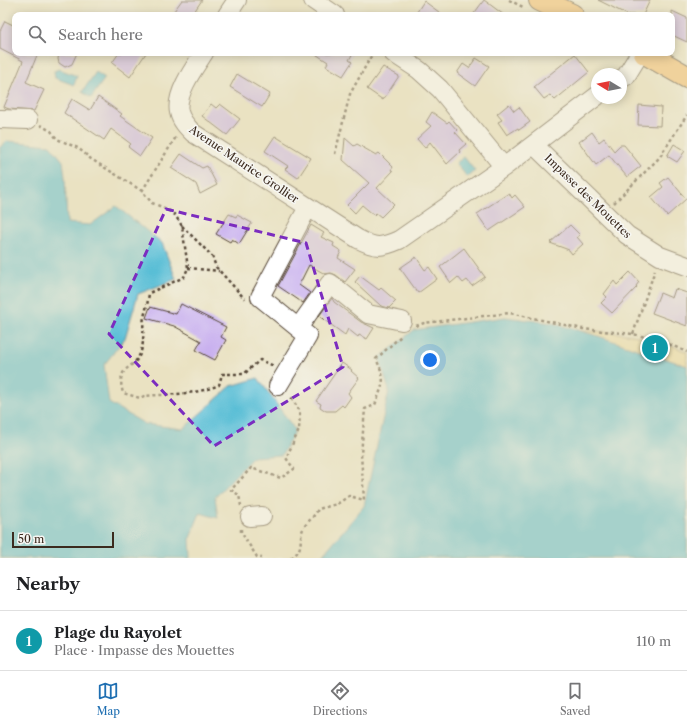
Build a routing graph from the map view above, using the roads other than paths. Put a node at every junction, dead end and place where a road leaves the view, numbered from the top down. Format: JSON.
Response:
{"nodes":[{"id":1,"x":237,"y":0,"type":"edge"},
{"id":2,"x":313,"y":0,"type":"edge"},
{"id":3,"x":540,"y":0,"type":"edge"},
{"id":4,"x":229,"y":12,"type":"edge"},
{"id":5,"x":331,"y":12,"type":"edge"},
{"id":6,"x":566,"y":12,"type":"edge"},
{"id":7,"x":202,"y":56,"type":"edge"},
{"id":8,"x":398,"y":56,"type":"edge"},
{"id":9,"x":638,"y":56,"type":"edge"},
{"id":10,"x":650,"y":56,"type":"edge"},
{"id":11,"x":627,"y":74,"type":"edge"},
{"id":12,"x":687,"y":77,"type":"edge"},
{"id":13,"x":591,"y":101,"type":"edge"},
{"id":14,"x":0,"y":119,"type":"edge"},
{"id":15,"x":28,"y":120,"type":"road end"},
{"id":16,"x":534,"y":145,"type":"junction"},
{"id":17,"x":504,"y":167,"type":"junction"},
{"id":18,"x":308,"y":207,"type":"junction"},
{"id":19,"x":687,"y":266,"type":"edge"},
{"id":20,"x":405,"y":328,"type":"road end"},
{"id":21,"x":303,"y":332,"type":"junction"},
{"id":22,"x":280,"y":383,"type":"road end"}],
"edges":[{"from":1,"to":4,"type":"street"},
{"from":2,"to":5,"type":"street"},
{"from":3,"to":6,"type":"main road"},
{"from":7,"to":18,"type":"street","name":"Avenue Maurice Grollier"},
{"from":8,"to":17,"type":"street"},
{"from":9,"to":11,"type":"street"},
{"from":10,"to":12,"type":"main road"},
{"from":13,"to":16,"type":"street","name":"Avenue Maurice Grollier"},
{"from":14,"to":15,"type":"street"},
{"from":16,"to":17,"type":"street","name":"Avenue Maurice Grollier"},
{"from":16,"to":19,"type":"street","name":"Impasse des Mouettes"},
{"from":17,"to":18,"type":"street","name":"Avenue Maurice Grollier"},
{"from":18,"to":21,"type":"street","name":"Avenue Maurice Grollier"},
{"from":20,"to":21,"type":"street"},
{"from":21,"to":22,"type":"street"}]}
